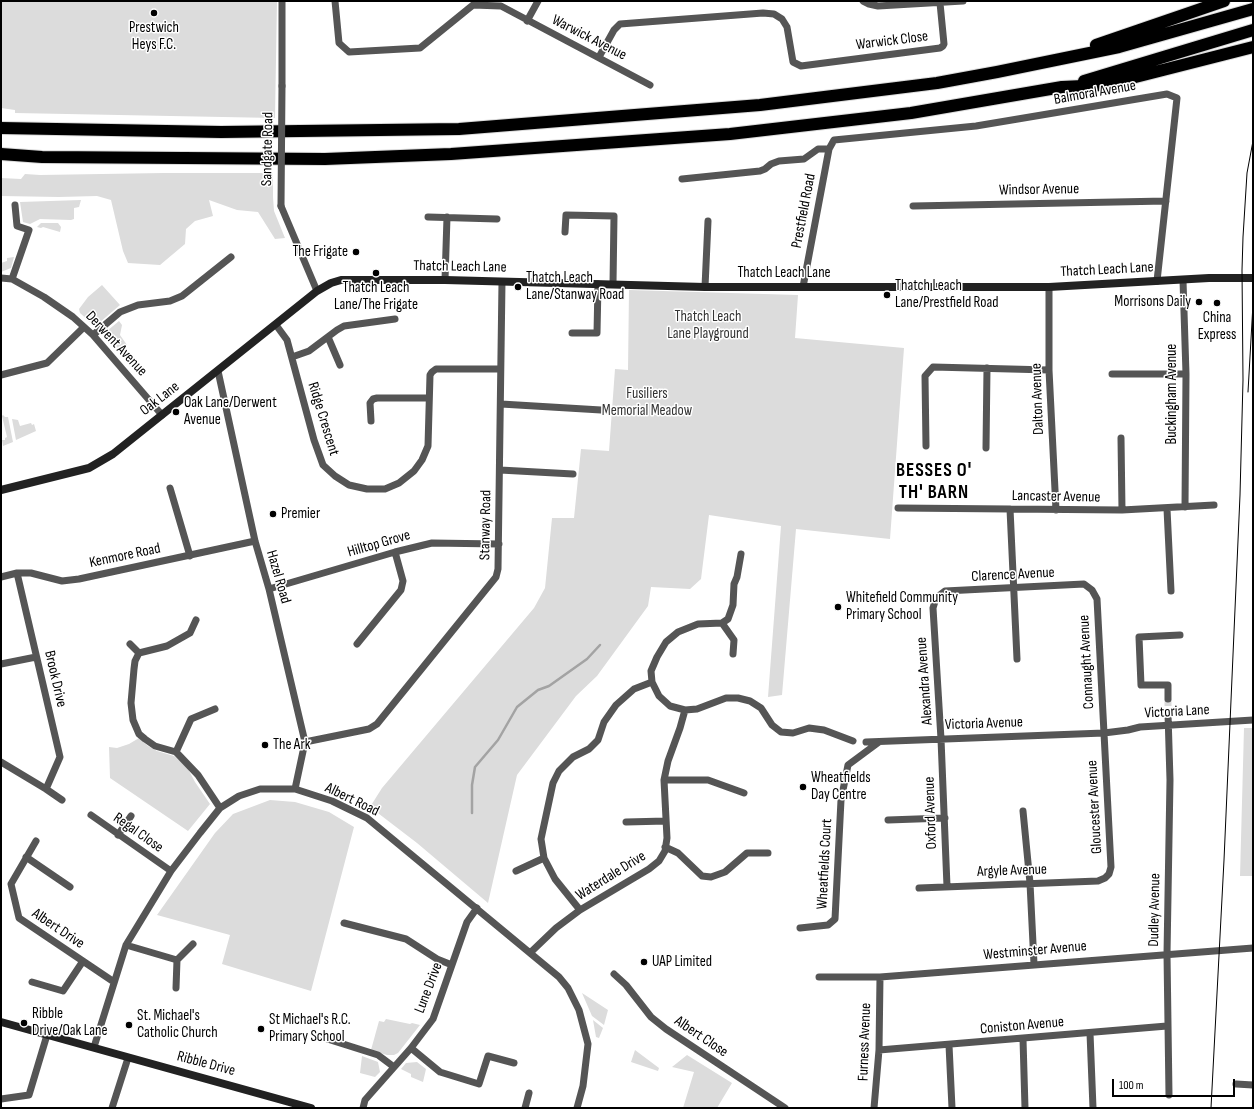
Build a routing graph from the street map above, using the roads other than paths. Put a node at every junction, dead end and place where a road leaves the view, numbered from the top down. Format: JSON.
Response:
{"nodes":[{"id":1,"x":282,"y":1,"type":"edge"},
{"id":2,"x":335,"y":1,"type":"edge"},
{"id":3,"x":538,"y":1,"type":"edge"},
{"id":4,"x":863,"y":1,"type":"edge"},
{"id":5,"x":963,"y":1,"type":"edge"},
{"id":6,"x":1224,"y":1,"type":"edge"},
{"id":7,"x":474,"y":3,"type":"edge"},
{"id":8,"x":940,"y":3,"type":"junction"},
{"id":9,"x":1253,"y":8,"type":"edge"},
{"id":10,"x":527,"y":21,"type":"junction"},
{"id":11,"x":1253,"y":30,"type":"edge"},
{"id":12,"x":1253,"y":47,"type":"edge"},
{"id":13,"x":599,"y":57,"type":"junction"},
{"id":14,"x":1052,"y":61,"type":"junction"},
{"id":15,"x":650,"y":85,"type":"dead end"},
{"id":16,"x":1062,"y":87,"type":"junction"},
{"id":17,"x":1,"y":128,"type":"edge"},
{"id":18,"x":834,"y":140,"type":"joint"},
{"id":19,"x":829,"y":149,"type":"junction"},
{"id":20,"x":1,"y":155,"type":"edge"},
{"id":21,"x":682,"y":180,"type":"dead end"},
{"id":22,"x":1166,"y":201,"type":"junction"},
{"id":23,"x":15,"y":205,"type":"dead end"},
{"id":24,"x":913,"y":206,"type":"dead end"},
{"id":25,"x":428,"y":217,"type":"dead end"},
{"id":26,"x":447,"y":217,"type":"junction"},
{"id":27,"x":497,"y":219,"type":"dead end"},
{"id":28,"x":708,"y":221,"type":"dead end"},
{"id":29,"x":565,"y":232,"type":"dead end"},
{"id":30,"x":231,"y":257,"type":"dead end"},
{"id":31,"x":1,"y":278,"type":"edge"},
{"id":32,"x":1253,"y":278,"type":"edge"},
{"id":33,"x":12,"y":279,"type":"junction"},
{"id":34,"x":445,"y":280,"type":"junction"},
{"id":35,"x":1183,"y":280,"type":"junction"},
{"id":36,"x":1157,"y":281,"type":"junction"},
{"id":37,"x":502,"y":282,"type":"junction"},
{"id":38,"x":598,"y":284,"type":"junction"},
{"id":39,"x":613,"y":284,"type":"junction"},
{"id":40,"x":705,"y":287,"type":"junction"},
{"id":41,"x":803,"y":287,"type":"junction"},
{"id":42,"x":1049,"y":287,"type":"junction"},
{"id":43,"x":317,"y":291,"type":"junction"},
{"id":44,"x":395,"y":319,"type":"dead end"},
{"id":45,"x":276,"y":324,"type":"junction"},
{"id":46,"x":84,"y":328,"type":"junction"},
{"id":47,"x":572,"y":334,"type":"dead end"},
{"id":48,"x":93,"y":335,"type":"junction"},
{"id":49,"x":328,"y":337,"type":"junction"},
{"id":50,"x":292,"y":357,"type":"junction"},
{"id":51,"x":340,"y":365,"type":"dead end"},
{"id":52,"x":987,"y":368,"type":"junction"},
{"id":53,"x":500,"y":369,"type":"junction"},
{"id":54,"x":1050,"y":370,"type":"junction"},
{"id":55,"x":218,"y":371,"type":"junction"},
{"id":56,"x":1112,"y":374,"type":"dead end"},
{"id":57,"x":1186,"y":374,"type":"junction"},
{"id":58,"x":1,"y":375,"type":"edge"},
{"id":59,"x":430,"y":398,"type":"junction"},
{"id":60,"x":501,"y":404,"type":"junction"},
{"id":61,"x":601,"y":410,"type":"dead end"},
{"id":62,"x":162,"y":415,"type":"junction"},
{"id":63,"x":371,"y":421,"type":"dead end"},
{"id":64,"x":1121,"y":438,"type":"dead end"},
{"id":65,"x":926,"y":446,"type":"dead end"},
{"id":66,"x":986,"y":448,"type":"dead end"},
{"id":67,"x":500,"y":470,"type":"junction"},
{"id":68,"x":573,"y":474,"type":"dead end"},
{"id":69,"x":170,"y":488,"type":"dead end"},
{"id":70,"x":1,"y":490,"type":"edge"},
{"id":71,"x":1214,"y":505,"type":"dead end"},
{"id":72,"x":1185,"y":507,"type":"junction"},
{"id":73,"x":898,"y":508,"type":"dead end"},
{"id":74,"x":1167,"y":508,"type":"junction"},
{"id":75,"x":1010,"y":509,"type":"junction"},
{"id":76,"x":1056,"y":510,"type":"junction"},
{"id":77,"x":1122,"y":510,"type":"junction"},
{"id":78,"x":255,"y":541,"type":"junction"},
{"id":79,"x":499,"y":544,"type":"junction"},
{"id":80,"x":395,"y":552,"type":"junction"},
{"id":81,"x":741,"y":554,"type":"dead end"},
{"id":82,"x":190,"y":556,"type":"junction"},
{"id":83,"x":17,"y":574,"type":"junction"},
{"id":84,"x":1,"y":577,"type":"edge"},
{"id":85,"x":1015,"y":588,"type":"junction"},
{"id":86,"x":269,"y":589,"type":"junction"},
{"id":87,"x":1092,"y":590,"type":"joint"},
{"id":88,"x":1171,"y":591,"type":"dead end"},
{"id":89,"x":936,"y":598,"type":"joint"},
{"id":90,"x":196,"y":620,"type":"dead end"},
{"id":91,"x":722,"y":623,"type":"junction"},
{"id":92,"x":190,"y":633,"type":"junction"},
{"id":93,"x":1180,"y":635,"type":"dead end"},
{"id":94,"x":198,"y":638,"type":"dead end"},
{"id":95,"x":130,"y":644,"type":"dead end"},
{"id":96,"x":357,"y":644,"type":"dead end"},
{"id":97,"x":138,"y":653,"type":"junction"},
{"id":98,"x":732,"y":654,"type":"dead end"},
{"id":99,"x":36,"y":658,"type":"junction"},
{"id":100,"x":1017,"y":659,"type":"dead end"},
{"id":101,"x":1,"y":664,"type":"edge"},
{"id":102,"x":652,"y":682,"type":"junction"},
{"id":103,"x":1168,"y":699,"type":"tunnel mouth"},
{"id":104,"x":215,"y":709,"type":"dead end"},
{"id":105,"x":685,"y":710,"type":"junction"},
{"id":106,"x":1168,"y":714,"type":"tunnel mouth"},
{"id":107,"x":1253,"y":720,"type":"edge"},
{"id":108,"x":1169,"y":725,"type":"junction"},
{"id":109,"x":1104,"y":733,"type":"junction"},
{"id":110,"x":941,"y":739,"type":"junction"},
{"id":111,"x":852,"y":741,"type":"dead end"},
{"id":112,"x":305,"y":742,"type":"junction"},
{"id":113,"x":866,"y":742,"type":"dead end"},
{"id":114,"x":879,"y":742,"type":"junction"},
{"id":115,"x":176,"y":752,"type":"junction"},
{"id":116,"x":1,"y":762,"type":"edge"},
{"id":117,"x":664,"y":780,"type":"junction"},
{"id":118,"x":46,"y":789,"type":"junction"},
{"id":119,"x":295,"y":789,"type":"junction"},
{"id":120,"x":744,"y":793,"type":"dead end"},
{"id":121,"x":62,"y":800,"type":"dead end"},
{"id":122,"x":220,"y":808,"type":"junction"},
{"id":123,"x":1024,"y":812,"type":"dead end"},
{"id":124,"x":91,"y":816,"type":"dead end"},
{"id":125,"x":131,"y":816,"type":"dead end"},
{"id":126,"x":945,"y":818,"type":"junction"},
{"id":127,"x":888,"y":820,"type":"dead end"},
{"id":128,"x":666,"y":821,"type":"junction"},
{"id":129,"x":626,"y":822,"type":"dead end"},
{"id":130,"x":118,"y":835,"type":"junction"},
{"id":131,"x":36,"y":841,"type":"dead end"},
{"id":132,"x":758,"y":845,"type":"dead end"},
{"id":133,"x":666,"y":847,"type":"junction"},
{"id":134,"x":758,"y":853,"type":"junction"},
{"id":135,"x":768,"y":853,"type":"dead end"},
{"id":136,"x":26,"y":857,"type":"junction"},
{"id":137,"x":544,"y":858,"type":"junction"},
{"id":138,"x":170,"y":871,"type":"junction"},
{"id":139,"x":516,"y":871,"type":"dead end"},
{"id":140,"x":1105,"y":878,"type":"joint"},
{"id":141,"x":1030,"y":883,"type":"junction"},
{"id":142,"x":70,"y":886,"type":"dead end"},
{"id":143,"x":948,"y":886,"type":"junction"},
{"id":144,"x":919,"y":888,"type":"dead end"},
{"id":145,"x":477,"y":908,"type":"junction"},
{"id":146,"x":580,"y":910,"type":"junction"},
{"id":147,"x":344,"y":923,"type":"dead end"},
{"id":148,"x":800,"y":928,"type":"dead end"},
{"id":149,"x":193,"y":944,"type":"dead end"},
{"id":150,"x":126,"y":945,"type":"junction"},
{"id":151,"x":1253,"y":948,"type":"edge"},
{"id":152,"x":531,"y":952,"type":"junction"},
{"id":153,"x":1167,"y":954,"type":"junction"},
{"id":154,"x":177,"y":960,"type":"junction"},
{"id":155,"x":83,"y":961,"type":"junction"},
{"id":156,"x":1034,"y":964,"type":"junction"},
{"id":157,"x":452,"y":965,"type":"junction"},
{"id":158,"x":614,"y":974,"type":"dead end"},
{"id":159,"x":819,"y":977,"type":"dead end"},
{"id":160,"x":880,"y":977,"type":"junction"},
{"id":161,"x":32,"y":982,"type":"dead end"},
{"id":162,"x":114,"y":982,"type":"junction"},
{"id":163,"x":176,"y":988,"type":"dead end"},
{"id":164,"x":1,"y":1022,"type":"edge"},
{"id":165,"x":1168,"y":1026,"type":"junction"},
{"id":166,"x":1090,"y":1033,"type":"junction"},
{"id":167,"x":48,"y":1035,"type":"junction"},
{"id":168,"x":321,"y":1037,"type":"dead end"},
{"id":169,"x":1023,"y":1039,"type":"junction"},
{"id":170,"x":949,"y":1045,"type":"junction"},
{"id":171,"x":94,"y":1047,"type":"junction"},
{"id":172,"x":411,"y":1048,"type":"junction"},
{"id":173,"x":879,"y":1050,"type":"junction"},
{"id":174,"x":128,"y":1058,"type":"junction"},
{"id":175,"x":514,"y":1063,"type":"dead end"},
{"id":176,"x":394,"y":1067,"type":"junction"},
{"id":177,"x":1236,"y":1084,"type":"dead end"},
{"id":178,"x":1253,"y":1085,"type":"edge"},
{"id":179,"x":528,"y":1093,"type":"dead end"},
{"id":180,"x":1169,"y":1095,"type":"dead end"},
{"id":181,"x":1,"y":1099,"type":"edge"},
{"id":182,"x":112,"y":1108,"type":"edge"},
{"id":183,"x":312,"y":1108,"type":"edge"},
{"id":184,"x":363,"y":1108,"type":"edge"},
{"id":185,"x":525,"y":1108,"type":"edge"},
{"id":186,"x":577,"y":1108,"type":"edge"},
{"id":187,"x":785,"y":1108,"type":"edge"},
{"id":188,"x":874,"y":1108,"type":"edge"},
{"id":189,"x":952,"y":1108,"type":"edge"},
{"id":190,"x":1025,"y":1108,"type":"edge"},
{"id":191,"x":1093,"y":1108,"type":"edge"}],
"edges":[{"from":1,"to":43,"type":"street","name":"Sandgate Road","bridge":true},
{"from":2,"to":7,"type":"street","name":"Warwick Avenue"},
{"from":3,"to":10,"type":"street"},
{"from":4,"to":8,"type":"street"},
{"from":5,"to":8,"type":"street"},
{"from":6,"to":14,"type":"highway"},
{"from":7,"to":10,"type":"street","name":"Warwick Avenue"},
{"from":8,"to":13,"type":"street","name":"Warwick Close"},
{"from":9,"to":14,"type":"highway"},
{"from":10,"to":13,"type":"street","name":"Warwick Avenue"},
{"from":11,"to":16,"type":"highway"},
{"from":12,"to":16,"type":"highway"},
{"from":13,"to":15,"type":"street","name":"Warwick Avenue"},
{"from":14,"to":17,"type":"highway"},
{"from":16,"to":20,"type":"highway"},
{"from":18,"to":19,"type":"street","name":"Prestfield Road"},
{"from":18,"to":22,"type":"street","name":"Balmoral Avenue"},
{"from":19,"to":21,"type":"street"},
{"from":19,"to":41,"type":"street","name":"Prestfield Road"},
{"from":22,"to":24,"type":"street","name":"Windsor Avenue"},
{"from":22,"to":36,"type":"street","name":"Balmoral Avenue"},
{"from":23,"to":33,"type":"street"},
{"from":25,"to":26,"type":"street"},
{"from":26,"to":27,"type":"street"},
{"from":26,"to":34,"type":"street"},
{"from":28,"to":40,"type":"street"},
{"from":29,"to":39,"type":"street"},
{"from":30,"to":48,"type":"street"},
{"from":31,"to":33,"type":"street","name":"Derwent Avenue"},
{"from":32,"to":35,"type":"street","name":"Thatch Leach Lane"},
{"from":33,"to":46,"type":"street","name":"Derwent Avenue"},
{"from":34,"to":37,"type":"street","name":"Thatch Leach Lane"},
{"from":34,"to":43,"type":"street","name":"Thatch Leach Lane"},
{"from":35,"to":36,"type":"street","name":"Thatch Leach Lane"},
{"from":35,"to":57,"type":"street","name":"Buckingham Avenue"},
{"from":36,"to":42,"type":"street","name":"Thatch Leach Lane"},
{"from":37,"to":38,"type":"street","name":"Thatch Leach Lane"},
{"from":37,"to":53,"type":"street","name":"Stanway Road"},
{"from":38,"to":39,"type":"street","name":"Thatch Leach Lane"},
{"from":38,"to":47,"type":"street"},
{"from":39,"to":40,"type":"street","name":"Thatch Leach Lane"},
{"from":40,"to":41,"type":"street","name":"Thatch Leach Lane"},
{"from":41,"to":42,"type":"street","name":"Thatch Leach Lane"},
{"from":42,"to":54,"type":"street","name":"Dalton Avenue"},
{"from":43,"to":45,"type":"street","name":"Oak Lane"},
{"from":44,"to":49,"type":"street"},
{"from":45,"to":50,"type":"street","name":"Ridge Crescent"},
{"from":45,"to":55,"type":"street","name":"Oak Lane"},
{"from":46,"to":48,"type":"street","name":"Derwent Avenue"},
{"from":46,"to":58,"type":"street"},
{"from":48,"to":62,"type":"street","name":"Derwent Avenue"},
{"from":49,"to":50,"type":"street"},
{"from":49,"to":51,"type":"street"},
{"from":50,"to":59,"type":"street","name":"Ridge Crescent"},
{"from":52,"to":54,"type":"street"},
{"from":52,"to":65,"type":"street"},
{"from":52,"to":66,"type":"street"},
{"from":53,"to":59,"type":"street","name":"Ridge Crescent"},
{"from":53,"to":60,"type":"street","name":"Stanway Road"},
{"from":54,"to":76,"type":"street","name":"Dalton Avenue"},
{"from":55,"to":62,"type":"street","name":"Oak Lane"},
{"from":55,"to":78,"type":"street","name":"Hazel Road"},
{"from":56,"to":57,"type":"street"},
{"from":57,"to":72,"type":"street","name":"Buckingham Avenue"},
{"from":59,"to":63,"type":"street"},
{"from":60,"to":61,"type":"street"},
{"from":60,"to":67,"type":"street","name":"Stanway Road"},
{"from":62,"to":70,"type":"street","name":"Oak Lane"},
{"from":64,"to":77,"type":"street"},
{"from":67,"to":68,"type":"street"},
{"from":67,"to":79,"type":"street","name":"Stanway Road"},
{"from":69,"to":82,"type":"street"},
{"from":71,"to":72,"type":"street","name":"Lancaster Avenue"},
{"from":72,"to":74,"type":"street","name":"Lancaster Avenue"},
{"from":73,"to":75,"type":"street","name":"Lancaster Avenue"},
{"from":74,"to":77,"type":"street","name":"Lancaster Avenue"},
{"from":74,"to":88,"type":"street"},
{"from":75,"to":76,"type":"street","name":"Lancaster Avenue"},
{"from":75,"to":85,"type":"street"},
{"from":76,"to":77,"type":"street","name":"Lancaster Avenue"},
{"from":78,"to":82,"type":"street","name":"Kenmore Road"},
{"from":78,"to":86,"type":"street","name":"Hazel Road"},
{"from":79,"to":80,"type":"street","name":"Hilltop Grove"},
{"from":79,"to":112,"type":"street","name":"Stanway Road"},
{"from":80,"to":86,"type":"street","name":"Hilltop Grove"},
{"from":80,"to":96,"type":"street"},
{"from":81,"to":91,"type":"street"},
{"from":82,"to":83,"type":"street","name":"Kenmore Road"},
{"from":83,"to":84,"type":"street","name":"Kenmore Road"},
{"from":83,"to":99,"type":"street","name":"Brook Drive"},
{"from":85,"to":87,"type":"street","name":"Clarence Avenue"},
{"from":85,"to":89,"type":"street","name":"Clarence Avenue"},
{"from":85,"to":100,"type":"street"},
{"from":86,"to":112,"type":"street","name":"Hazel Road"},
{"from":87,"to":109,"type":"street","name":"Connaught Avenue"},
{"from":89,"to":110,"type":"street","name":"Alexandra Avenue"},
{"from":90,"to":92,"type":"street"},
{"from":91,"to":98,"type":"street"},
{"from":91,"to":102,"type":"street"},
{"from":92,"to":94,"type":"street"},
{"from":92,"to":97,"type":"street"},
{"from":93,"to":103,"type":"street"},
{"from":95,"to":97,"type":"street"},
{"from":97,"to":115,"type":"street"},
{"from":99,"to":101,"type":"street"},
{"from":99,"to":118,"type":"street","name":"Brook Drive"},
{"from":102,"to":105,"type":"street"},
{"from":102,"to":137,"type":"street"},
{"from":104,"to":115,"type":"street"},
{"from":105,"to":111,"type":"street"},
{"from":105,"to":117,"type":"street","name":"Waterdale Drive"},
{"from":106,"to":108,"type":"street","name":"Dudley Avenue"},
{"from":107,"to":108,"type":"street","name":"Victoria Lane"},
{"from":108,"to":109,"type":"street","name":"Victoria Lane"},
{"from":108,"to":153,"type":"street","name":"Dudley Avenue"},
{"from":109,"to":110,"type":"street","name":"Victoria Avenue"},
{"from":109,"to":140,"type":"street","name":"Gloucester Avenue"},
{"from":110,"to":114,"type":"street","name":"Victoria Avenue"},
{"from":110,"to":126,"type":"street","name":"Oxford Avenue"},
{"from":112,"to":119,"type":"street","name":"Hazel Road"},
{"from":113,"to":114,"type":"street","name":"Victoria Avenue"},
{"from":114,"to":148,"type":"street","name":"Wheatfields Court"},
{"from":115,"to":122,"type":"street"},
{"from":116,"to":118,"type":"street"},
{"from":117,"to":120,"type":"street"},
{"from":117,"to":128,"type":"street","name":"Waterdale Drive"},
{"from":118,"to":121,"type":"street"},
{"from":119,"to":122,"type":"street","name":"Albert Road"},
{"from":119,"to":145,"type":"street","name":"Albert Road"},
{"from":122,"to":138,"type":"street","name":"Albert Road"},
{"from":123,"to":141,"type":"street"},
{"from":124,"to":130,"type":"street","name":"Regal Close"},
{"from":125,"to":130,"type":"street"},
{"from":126,"to":127,"type":"street"},
{"from":126,"to":143,"type":"street","name":"Oxford Avenue"},
{"from":128,"to":129,"type":"street"},
{"from":128,"to":133,"type":"street","name":"Waterdale Drive"},
{"from":130,"to":138,"type":"street","name":"Regal Close"},
{"from":131,"to":136,"type":"street","name":"Albert Drive"},
{"from":132,"to":134,"type":"street"},
{"from":133,"to":134,"type":"street"},
{"from":133,"to":146,"type":"street","name":"Waterdale Drive"},
{"from":134,"to":135,"type":"street"},
{"from":136,"to":142,"type":"street"},
{"from":136,"to":155,"type":"street","name":"Albert Drive"},
{"from":137,"to":139,"type":"street"},
{"from":137,"to":146,"type":"street"},
{"from":138,"to":150,"type":"street","name":"Albert Road"},
{"from":140,"to":141,"type":"street","name":"Argyle Avenue"},
{"from":141,"to":143,"type":"street","name":"Argyle Avenue"},
{"from":141,"to":156,"type":"street"},
{"from":143,"to":144,"type":"street","name":"Argyle Avenue"},
{"from":145,"to":152,"type":"street","name":"Albert Road"},
{"from":145,"to":157,"type":"street","name":"Lune Drive"},
{"from":146,"to":152,"type":"street","name":"Waterdale Drive"},
{"from":147,"to":157,"type":"street"},
{"from":149,"to":154,"type":"street"},
{"from":150,"to":154,"type":"street"},
{"from":150,"to":162,"type":"street","name":"Albert Road"},
{"from":151,"to":153,"type":"street","name":"Westminster Avenue"},
{"from":152,"to":186,"type":"street","name":"Albert Road"},
{"from":153,"to":156,"type":"street","name":"Westminster Avenue"},
{"from":153,"to":165,"type":"street","name":"Dudley Avenue"},
{"from":154,"to":163,"type":"street"},
{"from":155,"to":161,"type":"street"},
{"from":155,"to":162,"type":"street","name":"Albert Drive"},
{"from":156,"to":160,"type":"street","name":"Westminster Avenue"},
{"from":157,"to":172,"type":"street","name":"Lune Drive"},
{"from":158,"to":187,"type":"street","name":"Albert Close"},
{"from":159,"to":160,"type":"street","name":"Westminster Avenue"},
{"from":160,"to":173,"type":"street","name":"Furness Avenue"},
{"from":162,"to":171,"type":"street","name":"Albert Road"},
{"from":164,"to":167,"type":"street","name":"Ribble Drive"},
{"from":165,"to":166,"type":"street","name":"Coniston Avenue"},
{"from":165,"to":180,"type":"street","name":"Dudley Avenue"},
{"from":166,"to":169,"type":"street","name":"Coniston Avenue"},
{"from":166,"to":191,"type":"street"},
{"from":167,"to":171,"type":"street","name":"Ribble Drive"},
{"from":167,"to":181,"type":"street"},
{"from":168,"to":176,"type":"street"},
{"from":169,"to":170,"type":"street","name":"Coniston Avenue"},
{"from":169,"to":190,"type":"street"},
{"from":170,"to":173,"type":"street","name":"Coniston Avenue"},
{"from":170,"to":189,"type":"street"},
{"from":171,"to":174,"type":"street","name":"Ribble Drive"},
{"from":172,"to":175,"type":"street"},
{"from":172,"to":176,"type":"street","name":"Lune Drive"},
{"from":173,"to":188,"type":"street","name":"Furness Avenue"},
{"from":174,"to":182,"type":"street"},
{"from":174,"to":183,"type":"street","name":"Ribble Drive"},
{"from":176,"to":184,"type":"street","name":"Lune Drive"},
{"from":177,"to":178,"type":"street"},
{"from":179,"to":185,"type":"street"}]}
